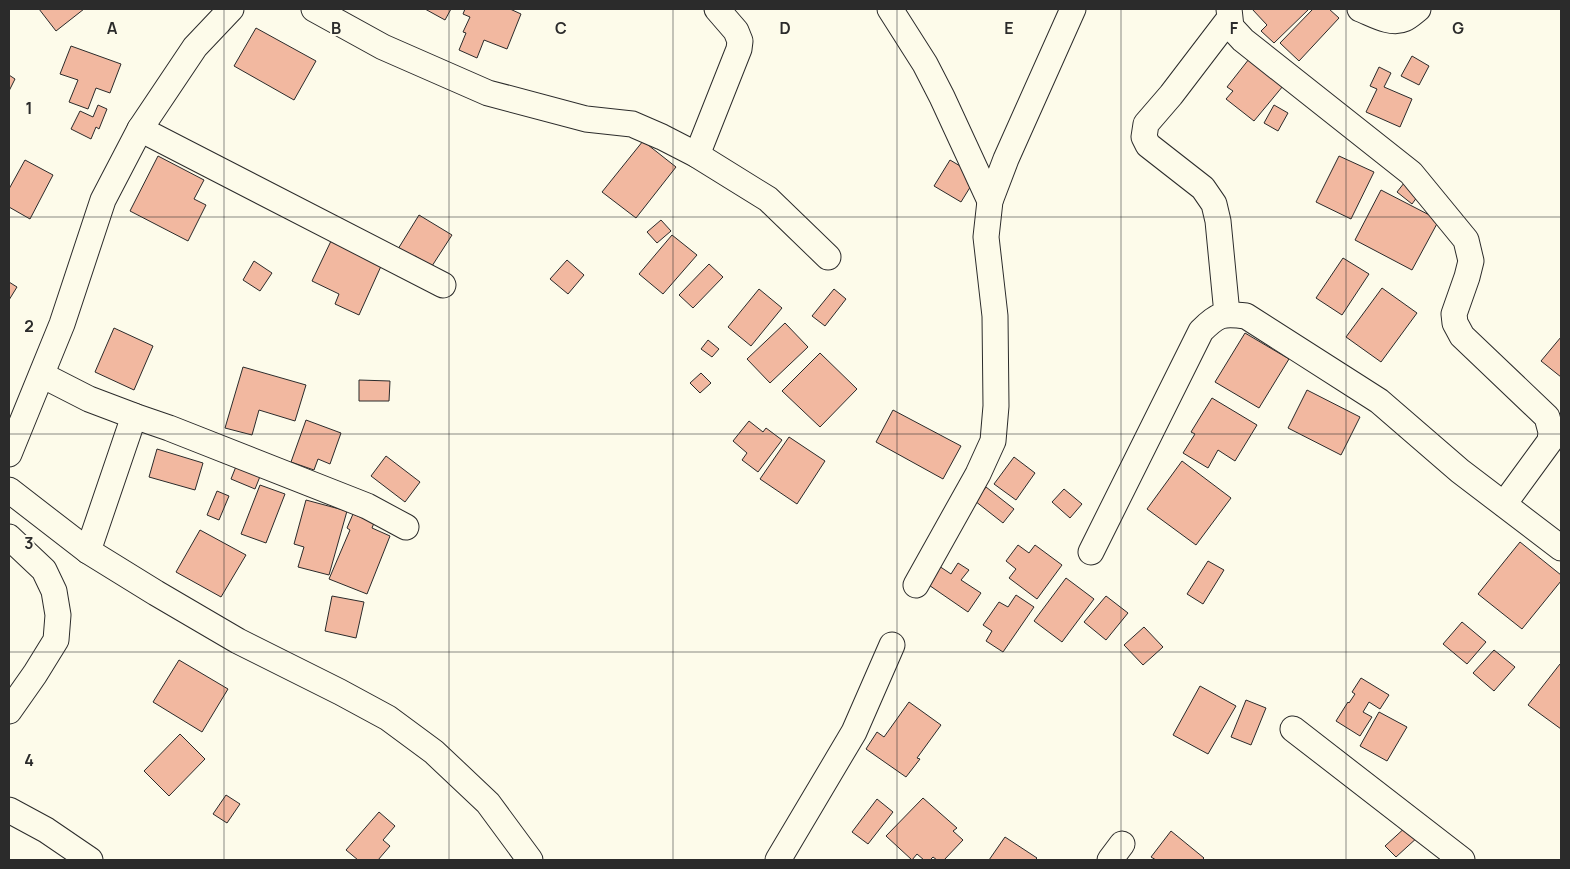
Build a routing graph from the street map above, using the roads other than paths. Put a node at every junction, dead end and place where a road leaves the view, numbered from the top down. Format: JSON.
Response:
{"nodes":[{"id":1,"x":231,"y":9,"type":"edge"},
{"id":2,"x":314,"y":9,"type":"edge"},
{"id":3,"x":717,"y":9,"type":"edge"},
{"id":4,"x":890,"y":9,"type":"edge"},
{"id":5,"x":1073,"y":9,"type":"edge"},
{"id":6,"x":1360,"y":9,"type":"edge"},
{"id":7,"x":1418,"y":9,"type":"edge"},
{"id":8,"x":1229,"y":14,"type":"edge"},
{"id":9,"x":140,"y":129,"type":"junction"},
{"id":10,"x":697,"y":155,"type":"junction"},
{"id":11,"x":990,"y":201,"type":"junction"},
{"id":12,"x":828,"y":257,"type":"dead end"},
{"id":13,"x":443,"y":285,"type":"dead end"},
{"id":14,"x":1227,"y":314,"type":"junction"},
{"id":15,"x":42,"y":375,"type":"junction"},
{"id":16,"x":134,"y":416,"type":"junction"},
{"id":17,"x":9,"y":454,"type":"edge"},
{"id":18,"x":9,"y":490,"type":"edge"},
{"id":19,"x":1504,"y":504,"type":"junction"},
{"id":20,"x":406,"y":527,"type":"dead end"},
{"id":21,"x":9,"y":536,"type":"edge"},
{"id":22,"x":1561,"y":548,"type":"edge"},
{"id":23,"x":88,"y":551,"type":"junction"},
{"id":24,"x":1091,"y":552,"type":"dead end"},
{"id":25,"x":916,"y":585,"type":"dead end"},
{"id":26,"x":892,"y":645,"type":"dead end"},
{"id":27,"x":9,"y":711,"type":"edge"},
{"id":28,"x":1293,"y":729,"type":"dead end"},
{"id":29,"x":9,"y":810,"type":"edge"},
{"id":30,"x":90,"y":860,"type":"edge"},
{"id":31,"x":530,"y":860,"type":"edge"},
{"id":32,"x":778,"y":860,"type":"edge"},
{"id":33,"x":1462,"y":860,"type":"edge"}],
"edges":[{"from":1,"to":9,"type":"street"},
{"from":2,"to":10,"type":"street"},
{"from":3,"to":10,"type":"street"},
{"from":4,"to":11,"type":"street"},
{"from":5,"to":11,"type":"street"},
{"from":6,"to":7,"type":"street"},
{"from":8,"to":14,"type":"street"},
{"from":8,"to":19,"type":"street"},
{"from":9,"to":13,"type":"street"},
{"from":9,"to":15,"type":"street"},
{"from":10,"to":12,"type":"street"},
{"from":11,"to":25,"type":"street"},
{"from":14,"to":19,"type":"street"},
{"from":14,"to":24,"type":"street"},
{"from":15,"to":16,"type":"street"},
{"from":15,"to":17,"type":"street"},
{"from":16,"to":20,"type":"street"},
{"from":16,"to":23,"type":"street"},
{"from":18,"to":23,"type":"street"},
{"from":19,"to":22,"type":"street"},
{"from":21,"to":27,"type":"street"},
{"from":23,"to":31,"type":"street"},
{"from":26,"to":32,"type":"street"},
{"from":28,"to":33,"type":"street"},
{"from":29,"to":30,"type":"street"}]}
